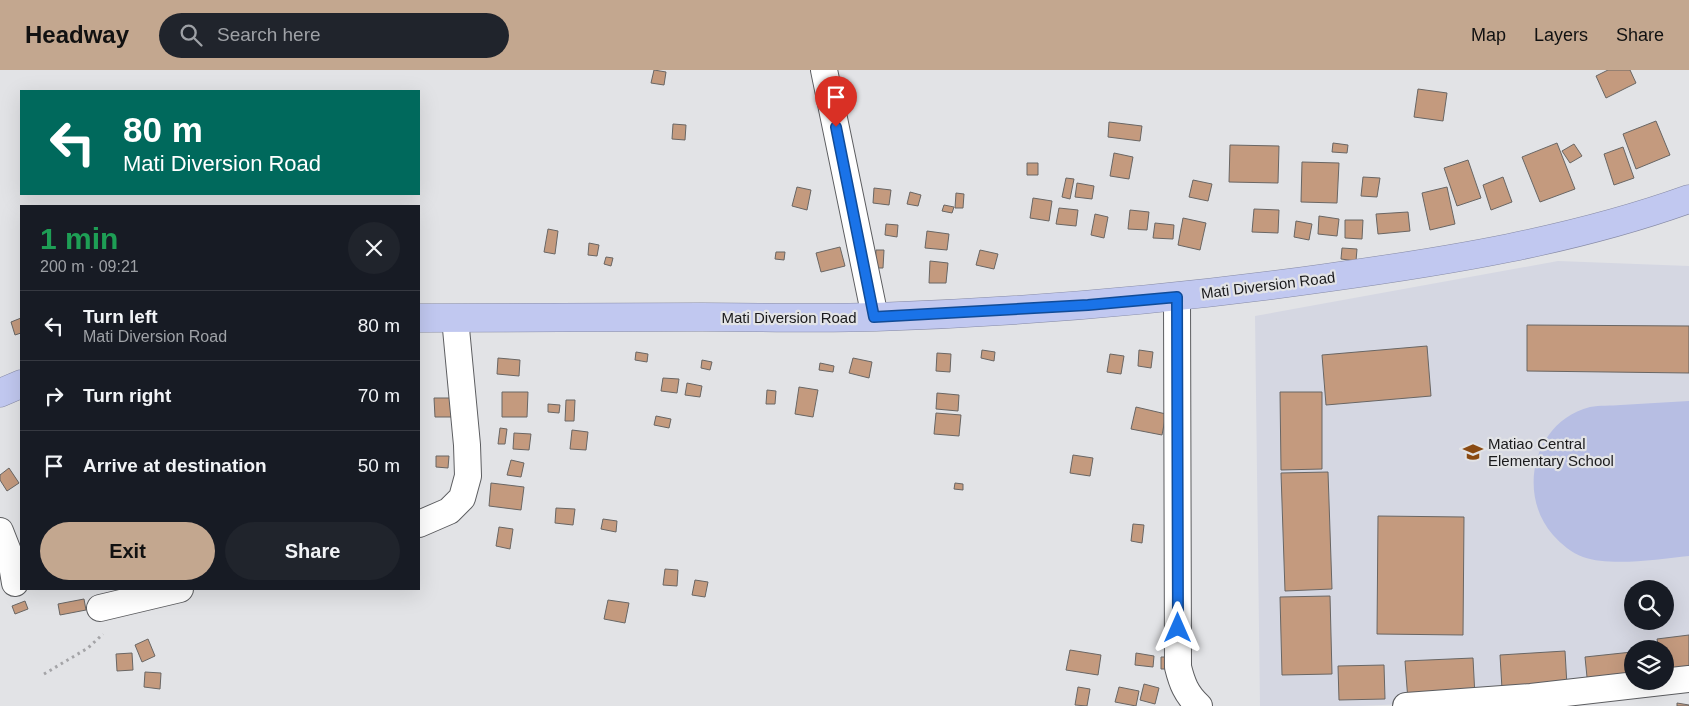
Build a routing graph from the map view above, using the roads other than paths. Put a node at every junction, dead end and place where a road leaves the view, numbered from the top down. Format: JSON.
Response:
{"nodes":[{"id":1,"x":824,"y":70,"type":"edge"},
{"id":2,"x":1689,"y":199,"type":"edge"},
{"id":3,"x":1177,"y":297,"type":"junction"},
{"id":4,"x":874,"y":317,"type":"junction"},
{"id":5,"x":420,"y":318,"type":"edge"},
{"id":6,"x":455,"y":318,"type":"junction"},
{"id":7,"x":20,"y":384,"type":"edge"},
{"id":8,"x":0,"y":393,"type":"edge"},
{"id":9,"x":420,"y":524,"type":"edge"},
{"id":10,"x":0,"y":532,"type":"edge"},
{"id":11,"x":15,"y":583,"type":"dead end"},
{"id":12,"x":176,"y":590,"type":"edge"},
{"id":13,"x":100,"y":608,"type":"road end"},
{"id":14,"x":1689,"y":680,"type":"edge"},
{"id":15,"x":1199,"y":706,"type":"edge"},
{"id":16,"x":1406,"y":706,"type":"edge"}],
"edges":[{"from":1,"to":4,"type":"street"},
{"from":2,"to":3,"type":"highway","name":"Mati Diversion Road"},
{"from":3,"to":4,"type":"highway","name":"Mati Diversion Road"},
{"from":3,"to":15,"type":"street"},
{"from":4,"to":6,"type":"highway","name":"Mati Diversion Road"},
{"from":5,"to":6,"type":"highway","name":"Mati Diversion Road"},
{"from":6,"to":9,"type":"street"},
{"from":7,"to":8,"type":"highway"},
{"from":10,"to":11,"type":"street"},
{"from":12,"to":13,"type":"street"},
{"from":14,"to":16,"type":"street"}]}
